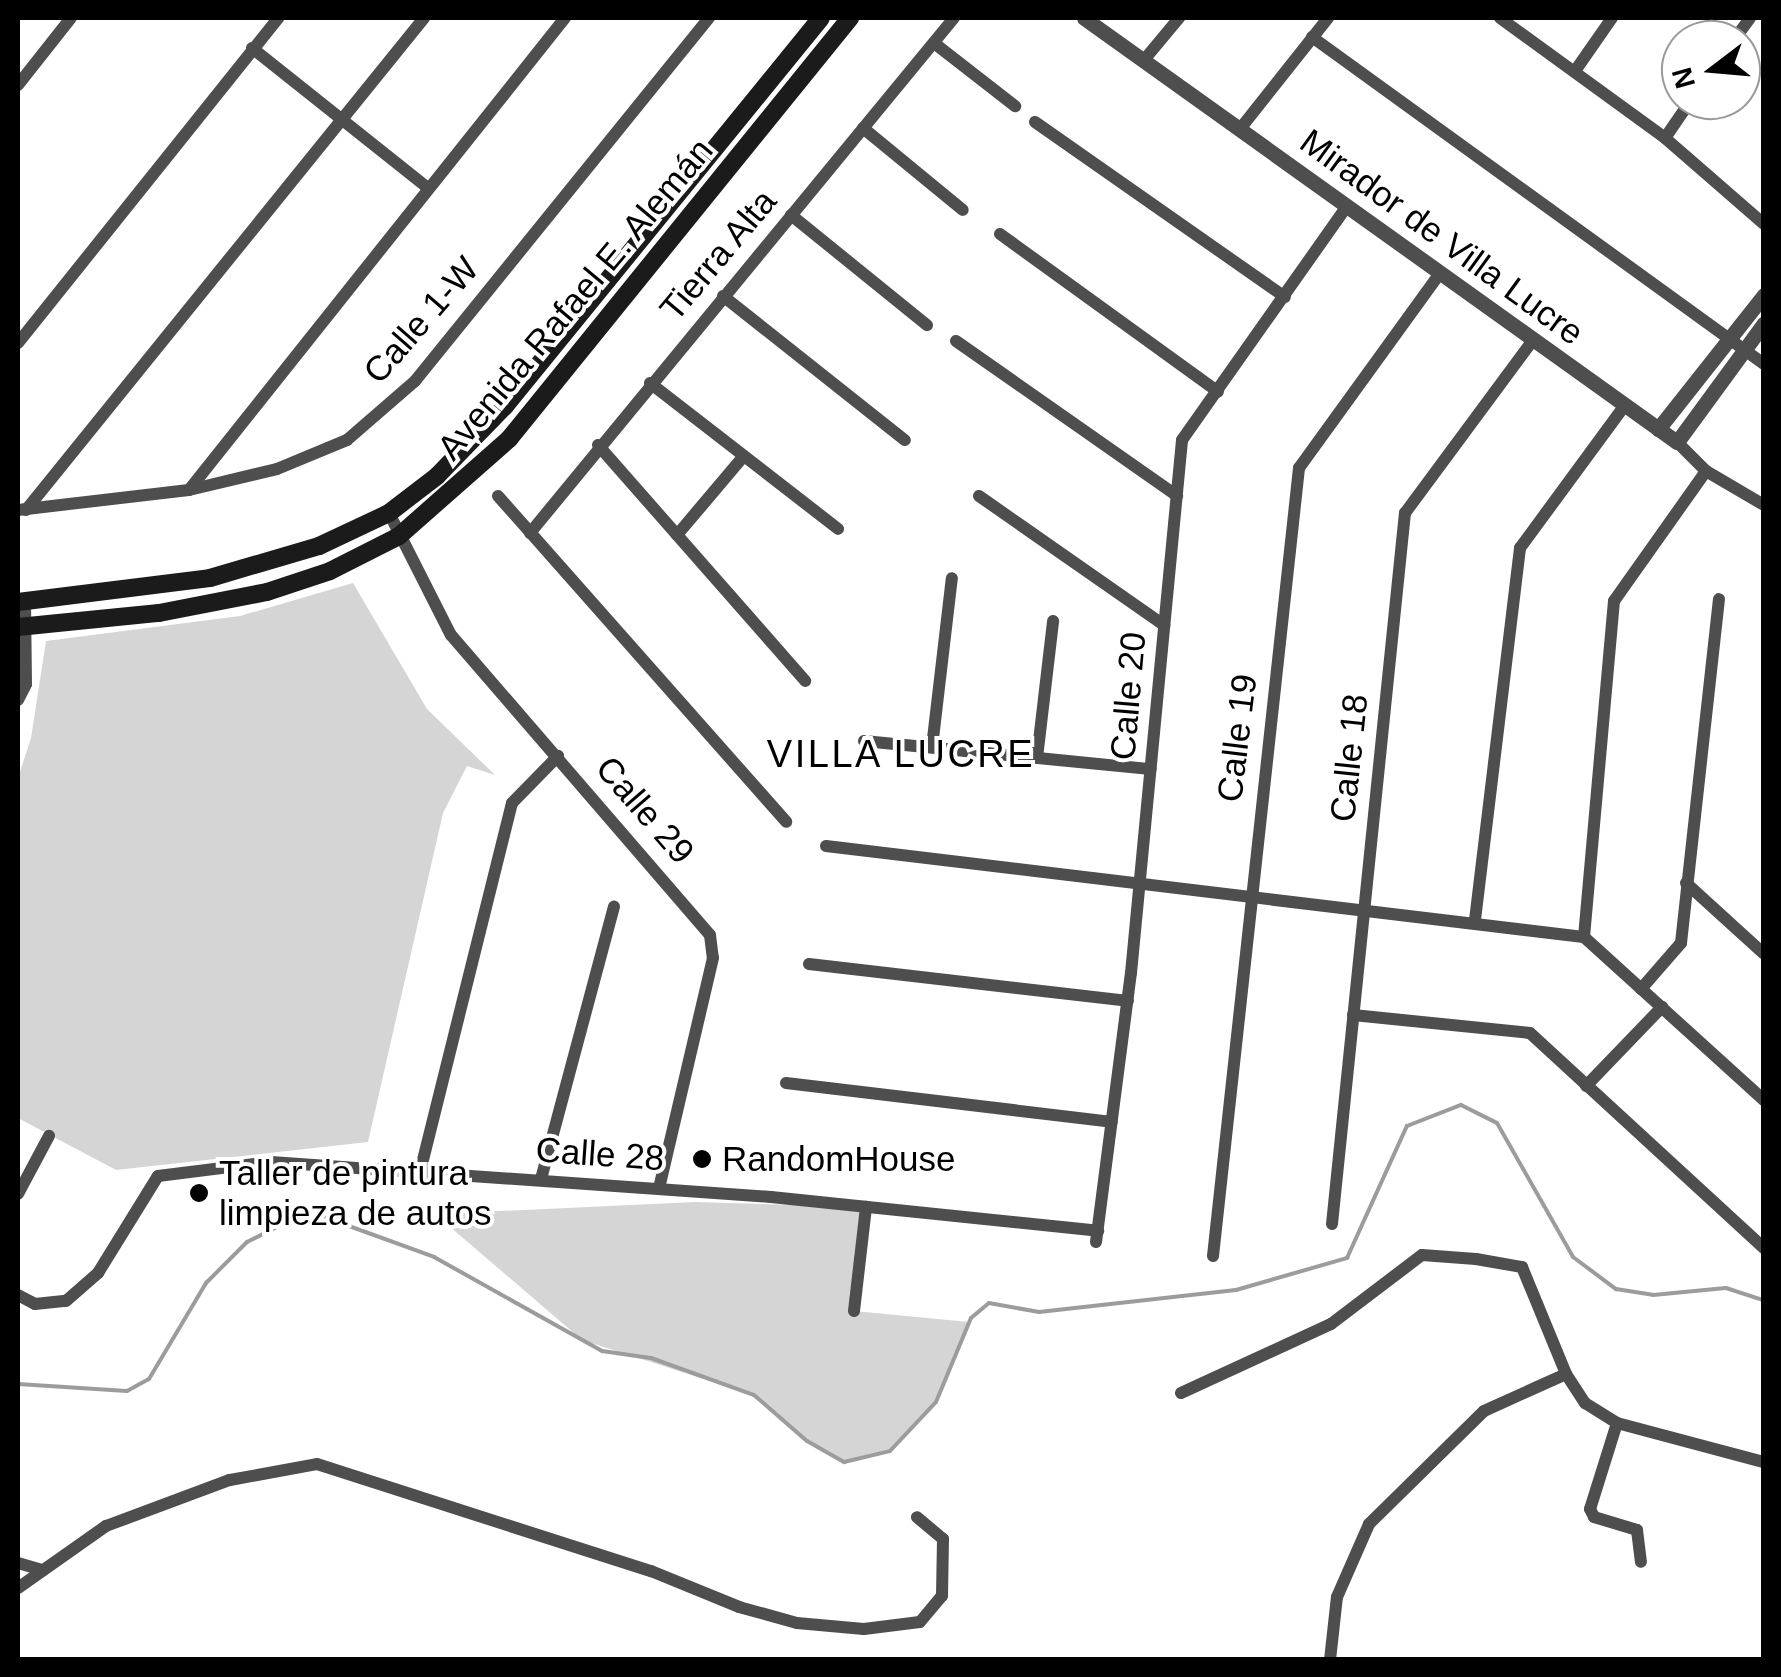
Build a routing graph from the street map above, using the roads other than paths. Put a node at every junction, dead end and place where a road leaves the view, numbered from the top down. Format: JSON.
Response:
{"nodes":[{"id":1,"x":72,"y":18,"type":"edge"},
{"id":2,"x":254,"y":18,"type":"edge"},
{"id":3,"x":424,"y":18,"type":"edge"},
{"id":4,"x":566,"y":18,"type":"edge"},
{"id":5,"x":709,"y":18,"type":"edge"},
{"id":6,"x":821,"y":18,"type":"edge"},
{"id":7,"x":850,"y":18,"type":"edge"},
{"id":8,"x":954,"y":18,"type":"edge"},
{"id":9,"x":1084,"y":18,"type":"edge"},
{"id":10,"x":1179,"y":18,"type":"edge"},
{"id":11,"x":1328,"y":18,"type":"edge"},
{"id":12,"x":1500,"y":18,"type":"edge"},
{"id":13,"x":1612,"y":18,"type":"edge"},
{"id":14,"x":273,"y":23,"type":"edge"},
{"id":15,"x":1312,"y":38,"type":"junction"},
{"id":16,"x":934,"y":43,"type":"junction"},
{"id":17,"x":252,"y":48,"type":"junction"},
{"id":18,"x":1144,"y":60,"type":"junction"},
{"id":19,"x":1574,"y":71,"type":"junction"},
{"id":20,"x":18,"y":85,"type":"edge"},
{"id":21,"x":1015,"y":106,"type":"dead end"},
{"id":22,"x":343,"y":120,"type":"junction"},
{"id":23,"x":1677,"y":120,"type":"edge"},
{"id":24,"x":1035,"y":122,"type":"dead end"},
{"id":25,"x":863,"y":128,"type":"junction"},
{"id":26,"x":1240,"y":129,"type":"junction"},
{"id":27,"x":1664,"y":138,"type":"junction"},
{"id":28,"x":427,"y":187,"type":"junction"},
{"id":29,"x":1347,"y":206,"type":"junction"},
{"id":30,"x":963,"y":210,"type":"dead end"},
{"id":31,"x":792,"y":215,"type":"junction"},
{"id":32,"x":1764,"y":224,"type":"edge"},
{"id":33,"x":1000,"y":234,"type":"dead end"},
{"id":34,"x":1440,"y":273,"type":"junction"},
{"id":35,"x":724,"y":296,"type":"junction"},
{"id":36,"x":1764,"y":296,"type":"edge"},
{"id":37,"x":1284,"y":297,"type":"junction"},
{"id":38,"x":1764,"y":323,"type":"edge"},
{"id":39,"x":928,"y":325,"type":"dead end"},
{"id":40,"x":1728,"y":336,"type":"junction"},
{"id":41,"x":1534,"y":340,"type":"junction"},
{"id":42,"x":956,"y":341,"type":"dead end"},
{"id":43,"x":18,"y":342,"type":"edge"},
{"id":44,"x":1744,"y":349,"type":"junction"},
{"id":45,"x":1764,"y":364,"type":"edge"},
{"id":46,"x":650,"y":384,"type":"junction"},
{"id":47,"x":1218,"y":392,"type":"junction"},
{"id":48,"x":1625,"y":405,"type":"junction"},
{"id":49,"x":1658,"y":430,"type":"junction"},
{"id":50,"x":905,"y":440,"type":"dead end"},
{"id":51,"x":1677,"y":442,"type":"junction"},
{"id":52,"x":598,"y":446,"type":"junction"},
{"id":53,"x":742,"y":458,"type":"junction"},
{"id":54,"x":1706,"y":472,"type":"junction"},
{"id":55,"x":189,"y":490,"type":"junction"},
{"id":56,"x":498,"y":496,"type":"dead end"},
{"id":57,"x":979,"y":496,"type":"dead end"},
{"id":58,"x":1176,"y":496,"type":"junction"},
{"id":59,"x":1764,"y":505,"type":"edge"},
{"id":60,"x":22,"y":510,"type":"edge"},
{"id":61,"x":388,"y":513,"type":"junction"},
{"id":62,"x":838,"y":530,"type":"dead end"},
{"id":63,"x":530,"y":534,"type":"junction"},
{"id":64,"x":677,"y":534,"type":"junction"},
{"id":65,"x":398,"y":536,"type":"junction"},
{"id":66,"x":952,"y":578,"type":"dead end"},
{"id":67,"x":1719,"y":599,"type":"dead end"},
{"id":68,"x":21,"y":602,"type":"edge"},
{"id":69,"x":1054,"y":621,"type":"dead end"},
{"id":70,"x":1164,"y":625,"type":"junction"},
{"id":71,"x":21,"y":627,"type":"edge"},
{"id":72,"x":805,"y":680,"type":"dead end"},
{"id":73,"x":18,"y":700,"type":"edge"},
{"id":74,"x":864,"y":741,"type":"dead end"},
{"id":75,"x":932,"y":748,"type":"junction"},
{"id":76,"x":558,"y":756,"type":"junction"},
{"id":77,"x":1036,"y":758,"type":"junction"},
{"id":78,"x":1151,"y":769,"type":"junction"},
{"id":79,"x":786,"y":822,"type":"dead end"},
{"id":80,"x":826,"y":846,"type":"dead end"},
{"id":81,"x":1686,"y":883,"type":"junction"},
{"id":82,"x":1140,"y":885,"type":"junction"},
{"id":83,"x":1248,"y":898,"type":"junction"},
{"id":84,"x":614,"y":906,"type":"dead end"},
{"id":85,"x":1363,"y":909,"type":"junction"},
{"id":86,"x":1474,"y":920,"type":"junction"},
{"id":87,"x":1584,"y":936,"type":"junction"},
{"id":88,"x":1764,"y":954,"type":"edge"},
{"id":89,"x":808,"y":964,"type":"dead end"},
{"id":90,"x":1642,"y":988,"type":"junction"},
{"id":91,"x":1128,"y":1002,"type":"junction"},
{"id":92,"x":1662,"y":1008,"type":"junction"},
{"id":93,"x":1353,"y":1016,"type":"junction"},
{"id":94,"x":786,"y":1083,"type":"dead end"},
{"id":95,"x":1586,"y":1086,"type":"junction"},
{"id":96,"x":1764,"y":1100,"type":"edge"},
{"id":97,"x":1112,"y":1122,"type":"junction"},
{"id":98,"x":49,"y":1136,"type":"dead end"},
{"id":99,"x":420,"y":1176,"type":"junction"},
{"id":100,"x":542,"y":1179,"type":"junction"},
{"id":101,"x":659,"y":1188,"type":"junction"},
{"id":102,"x":18,"y":1194,"type":"edge"},
{"id":103,"x":866,"y":1207,"type":"junction"},
{"id":104,"x":1332,"y":1224,"type":"dead end"},
{"id":105,"x":1097,"y":1236,"type":"joint"},
{"id":106,"x":1764,"y":1248,"type":"edge"},
{"id":107,"x":1213,"y":1256,"type":"dead end"},
{"id":108,"x":18,"y":1295,"type":"edge"},
{"id":109,"x":854,"y":1312,"type":"dead end"},
{"id":110,"x":1566,"y":1374,"type":"junction"},
{"id":111,"x":1180,"y":1392,"type":"dead end"},
{"id":112,"x":1618,"y":1423,"type":"junction"},
{"id":113,"x":1764,"y":1462,"type":"edge"},
{"id":114,"x":917,"y":1517,"type":"dead end"},
{"id":115,"x":1641,"y":1562,"type":"dead end"},
{"id":116,"x":18,"y":1564,"type":"edge"},
{"id":117,"x":43,"y":1570,"type":"junction"},
{"id":118,"x":18,"y":1588,"type":"edge"},
{"id":119,"x":1330,"y":1660,"type":"edge"}],
"edges":[{"from":1,"to":20,"type":"street"},
{"from":2,"to":14,"type":"street"},
{"from":3,"to":22,"type":"street"},
{"from":4,"to":28,"type":"street"},
{"from":5,"to":55,"type":"street","name":"Calle 1-W"},
{"from":6,"to":61,"type":"main road","name":"Avenida Rafael E. Alemán"},
{"from":7,"to":65,"type":"main road","name":"Avenida Rafael E. Alemán"},
{"from":8,"to":16,"type":"street","name":"Tierra Alta"},
{"from":9,"to":18,"type":"street","name":"Mirador de Villa Lucre"},
{"from":10,"to":18,"type":"street"},
{"from":11,"to":15,"type":"street"},
{"from":12,"to":19,"type":"street"},
{"from":13,"to":19,"type":"street"},
{"from":14,"to":17,"type":"street"},
{"from":15,"to":26,"type":"street"},
{"from":15,"to":40,"type":"street"},
{"from":16,"to":21,"type":"street"},
{"from":16,"to":25,"type":"street","name":"Tierra Alta"},
{"from":17,"to":22,"type":"street"},
{"from":17,"to":43,"type":"street"},
{"from":18,"to":26,"type":"street","name":"Mirador de Villa Lucre"},
{"from":19,"to":27,"type":"street"},
{"from":22,"to":28,"type":"street"},
{"from":22,"to":60,"type":"street"},
{"from":23,"to":27,"type":"street"},
{"from":24,"to":37,"type":"street"},
{"from":25,"to":30,"type":"street"},
{"from":25,"to":31,"type":"street","name":"Tierra Alta"},
{"from":26,"to":29,"type":"street","name":"Mirador de Villa Lucre"},
{"from":27,"to":32,"type":"street"},
{"from":28,"to":55,"type":"street"},
{"from":29,"to":34,"type":"street","name":"Mirador de Villa Lucre"},
{"from":29,"to":37,"type":"street","name":"Calle 20"},
{"from":31,"to":35,"type":"street","name":"Tierra Alta"},
{"from":31,"to":39,"type":"street"},
{"from":33,"to":47,"type":"street"},
{"from":34,"to":41,"type":"street","name":"Mirador de Villa Lucre"},
{"from":34,"to":83,"type":"street","name":"Calle 19"},
{"from":35,"to":46,"type":"street","name":"Tierra Alta"},
{"from":35,"to":50,"type":"street"},
{"from":36,"to":40,"type":"street"},
{"from":37,"to":47,"type":"street","name":"Calle 20"},
{"from":38,"to":44,"type":"street"},
{"from":40,"to":44,"type":"street"},
{"from":40,"to":49,"type":"street"},
{"from":41,"to":48,"type":"street","name":"Mirador de Villa Lucre"},
{"from":41,"to":85,"type":"street","name":"Calle 18"},
{"from":42,"to":58,"type":"street"},
{"from":44,"to":45,"type":"street"},
{"from":44,"to":51,"type":"street"},
{"from":46,"to":52,"type":"street","name":"Tierra Alta"},
{"from":46,"to":53,"type":"street"},
{"from":47,"to":58,"type":"street","name":"Calle 20"},
{"from":48,"to":49,"type":"street","name":"Mirador de Villa Lucre"},
{"from":48,"to":86,"type":"street"},
{"from":49,"to":51,"type":"street","name":"Mirador de Villa Lucre"},
{"from":51,"to":54,"type":"street","name":"Mirador de Villa Lucre"},
{"from":52,"to":63,"type":"street","name":"Tierra Alta"},
{"from":52,"to":64,"type":"street"},
{"from":53,"to":62,"type":"street"},
{"from":53,"to":64,"type":"street"},
{"from":54,"to":59,"type":"street","name":"Mirador de Villa Lucre"},
{"from":54,"to":87,"type":"street"},
{"from":55,"to":60,"type":"street","name":"Calle 1-W"},
{"from":56,"to":63,"type":"street"},
{"from":57,"to":70,"type":"street"},
{"from":58,"to":70,"type":"street","name":"Calle 20"},
{"from":61,"to":65,"type":"street","name":"Calle 29"},
{"from":61,"to":68,"type":"main road","name":"Avenida Rafael E. Alemán"},
{"from":63,"to":79,"type":"street"},
{"from":64,"to":72,"type":"street"},
{"from":65,"to":71,"type":"main road","name":"Avenida Rafael E. Alemán"},
{"from":65,"to":76,"type":"street","name":"Calle 29"},
{"from":66,"to":75,"type":"street"},
{"from":67,"to":81,"type":"street"},
{"from":68,"to":71,"type":"street"},
{"from":69,"to":77,"type":"street"},
{"from":70,"to":78,"type":"street","name":"Calle 20"},
{"from":71,"to":73,"type":"street"},
{"from":74,"to":75,"type":"street"},
{"from":75,"to":77,"type":"street"},
{"from":76,"to":99,"type":"street"},
{"from":76,"to":101,"type":"street","name":"Calle 29"},
{"from":77,"to":78,"type":"street"},
{"from":78,"to":82,"type":"street","name":"Calle 20"},
{"from":80,"to":82,"type":"street"},
{"from":81,"to":88,"type":"street"},
{"from":81,"to":90,"type":"street"},
{"from":82,"to":83,"type":"street"},
{"from":82,"to":91,"type":"street","name":"Calle 20"},
{"from":83,"to":85,"type":"street"},
{"from":83,"to":107,"type":"street","name":"Calle 19"},
{"from":84,"to":100,"type":"street"},
{"from":85,"to":86,"type":"street"},
{"from":85,"to":93,"type":"street","name":"Calle 18"},
{"from":86,"to":87,"type":"street"},
{"from":87,"to":90,"type":"street"},
{"from":89,"to":91,"type":"street"},
{"from":90,"to":92,"type":"street"},
{"from":91,"to":97,"type":"street","name":"Calle 20"},
{"from":92,"to":95,"type":"street"},
{"from":92,"to":96,"type":"street"},
{"from":93,"to":95,"type":"street"},
{"from":93,"to":104,"type":"street","name":"Calle 18"},
{"from":94,"to":97,"type":"street"},
{"from":95,"to":106,"type":"street"},
{"from":97,"to":105,"type":"street","name":"Calle 20"},
{"from":98,"to":102,"type":"street"},
{"from":99,"to":100,"type":"street","name":"Calle 28"},
{"from":99,"to":108,"type":"street","name":"Calle 28"},
{"from":100,"to":101,"type":"street","name":"Calle 28"},
{"from":101,"to":103,"type":"street","name":"Calle 28"},
{"from":103,"to":105,"type":"street","name":"Calle 28"},
{"from":103,"to":109,"type":"street"},
{"from":110,"to":111,"type":"street"},
{"from":110,"to":112,"type":"street"},
{"from":110,"to":119,"type":"street"},
{"from":112,"to":113,"type":"street"},
{"from":112,"to":115,"type":"street"},
{"from":114,"to":117,"type":"street"},
{"from":116,"to":117,"type":"street"},
{"from":117,"to":118,"type":"street"}]}
